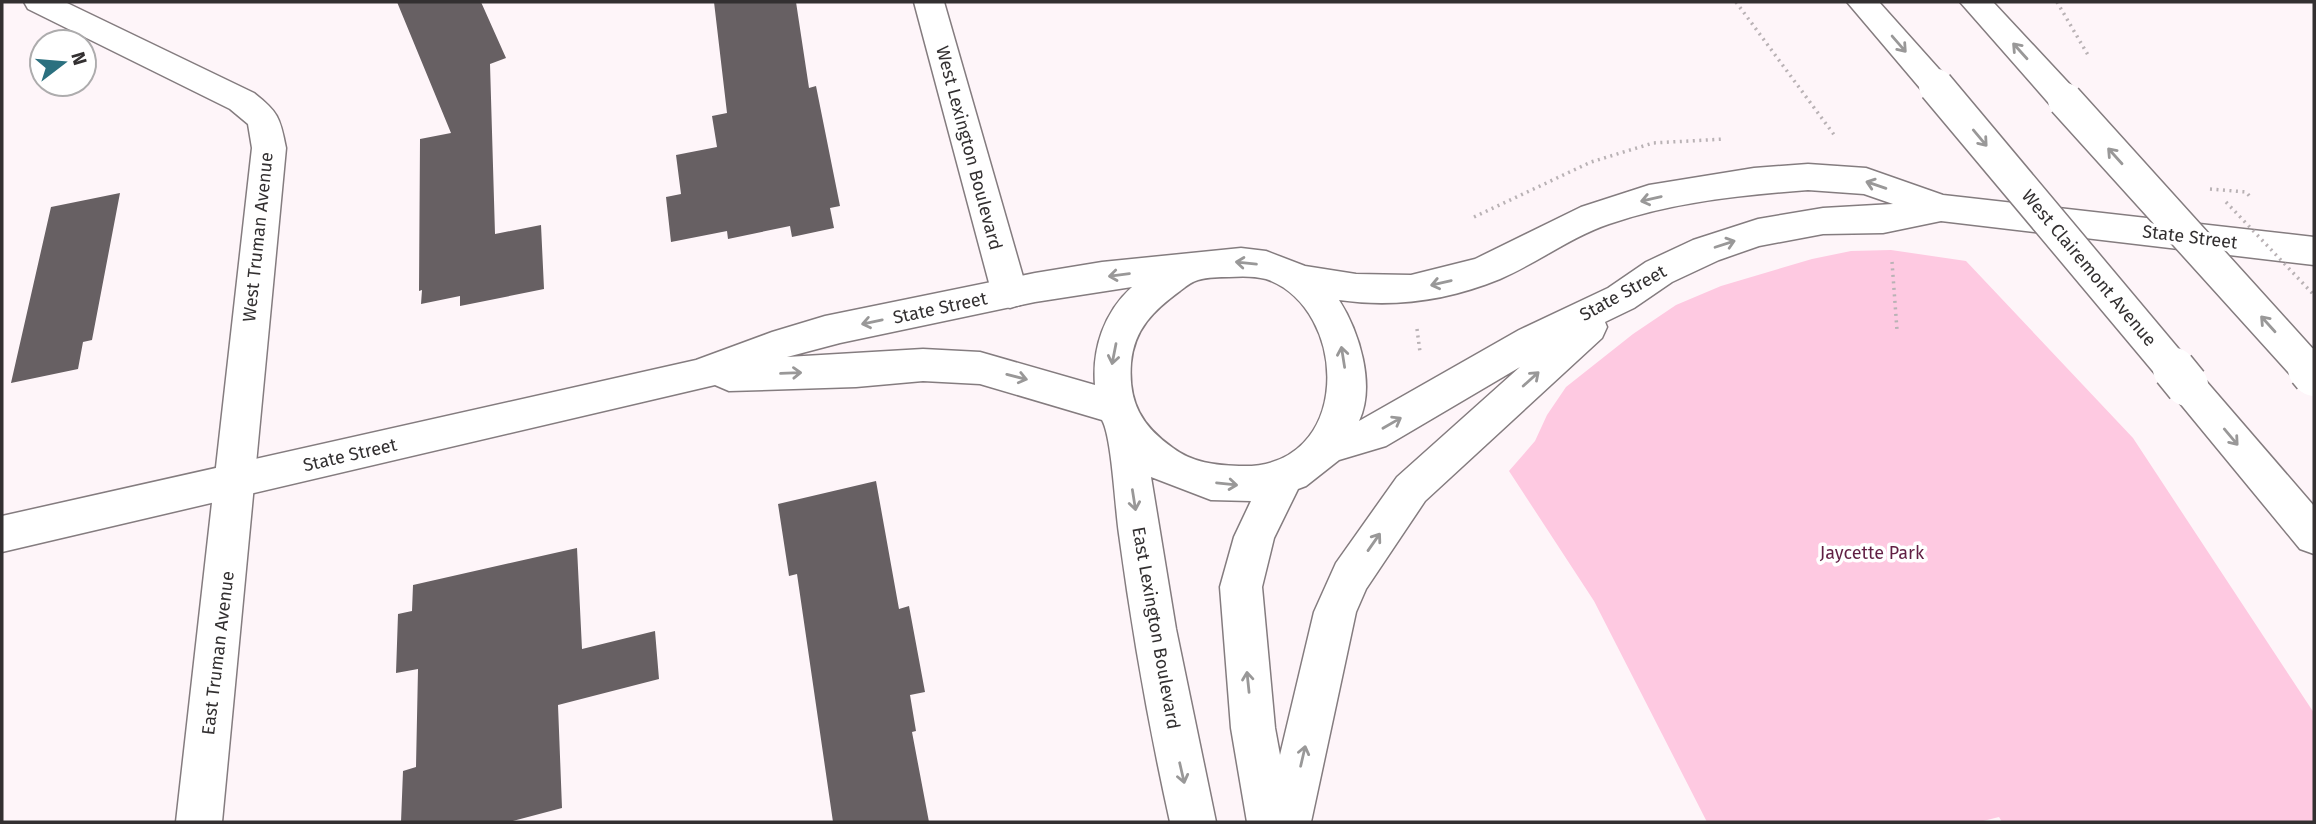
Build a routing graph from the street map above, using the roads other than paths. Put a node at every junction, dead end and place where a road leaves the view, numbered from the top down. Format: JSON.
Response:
{"nodes":[{"id":1,"x":38,"y":2,"type":"edge"},
{"id":2,"x":929,"y":2,"type":"edge"},
{"id":3,"x":1862,"y":2,"type":"edge"},
{"id":4,"x":1975,"y":2,"type":"edge"},
{"id":5,"x":1941,"y":208,"type":"junction"},
{"id":6,"x":2314,"y":251,"type":"edge"},
{"id":7,"x":1187,"y":267,"type":"junction"},
{"id":8,"x":1303,"y":280,"type":"junction"},
{"id":9,"x":1010,"y":293,"type":"junction"},
{"id":10,"x":1622,"y":298,"type":"junction"},
{"id":11,"x":2314,"y":374,"type":"edge"},
{"id":12,"x":699,"y":375,"type":"junction"},
{"id":13,"x":1120,"y":420,"type":"junction"},
{"id":14,"x":1328,"y":446,"type":"junction"},
{"id":15,"x":1283,"y":479,"type":"junction"},
{"id":16,"x":233,"y":483,"type":"junction"},
{"id":17,"x":2,"y":534,"type":"edge"},
{"id":18,"x":2314,"y":536,"type":"edge"},
{"id":19,"x":199,"y":822,"type":"edge"},
{"id":20,"x":1193,"y":822,"type":"edge"},
{"id":21,"x":1270,"y":822,"type":"edge"},
{"id":22,"x":1288,"y":822,"type":"edge"}],
"edges":[{"from":1,"to":16,"type":"main road","name":"West Truman Avenue"},
{"from":2,"to":9,"type":"main road","name":"West Lexington Boulevard"},
{"from":3,"to":18,"type":"main road","name":"West Clairemont Avenue","one_way":true,"bridge":true},
{"from":11,"to":4,"type":"main road","one_way":true,"bridge":true},
{"from":5,"to":6,"type":"main road","name":"State Street"},
{"from":5,"to":8,"type":"main road","name":"State Street","one_way":true},
{"from":10,"to":5,"type":"main road","name":"State Street","one_way":true},
{"from":8,"to":7,"type":"main road","one_way":true},
{"from":7,"to":9,"type":"main road","name":"State Street","one_way":true},
{"from":7,"to":13,"type":"main road","one_way":true},
{"from":14,"to":8,"type":"main road","one_way":true},
{"from":9,"to":12,"type":"main road","name":"State Street","one_way":true},
{"from":14,"to":10,"type":"main road","name":"State Street","one_way":true},
{"from":22,"to":10,"type":"main road","one_way":true},
{"from":12,"to":13,"type":"main road","name":"State Street","one_way":true},
{"from":12,"to":16,"type":"main road","name":"State Street"},
{"from":13,"to":15,"type":"main road","one_way":true},
{"from":13,"to":20,"type":"main road","name":"East Lexington Boulevard","one_way":true},
{"from":14,"to":15,"type":"main road"},
{"from":21,"to":15,"type":"main road","one_way":true},
{"from":16,"to":17,"type":"main road","name":"State Street"},
{"from":16,"to":19,"type":"main road","name":"East Truman Avenue"}]}
